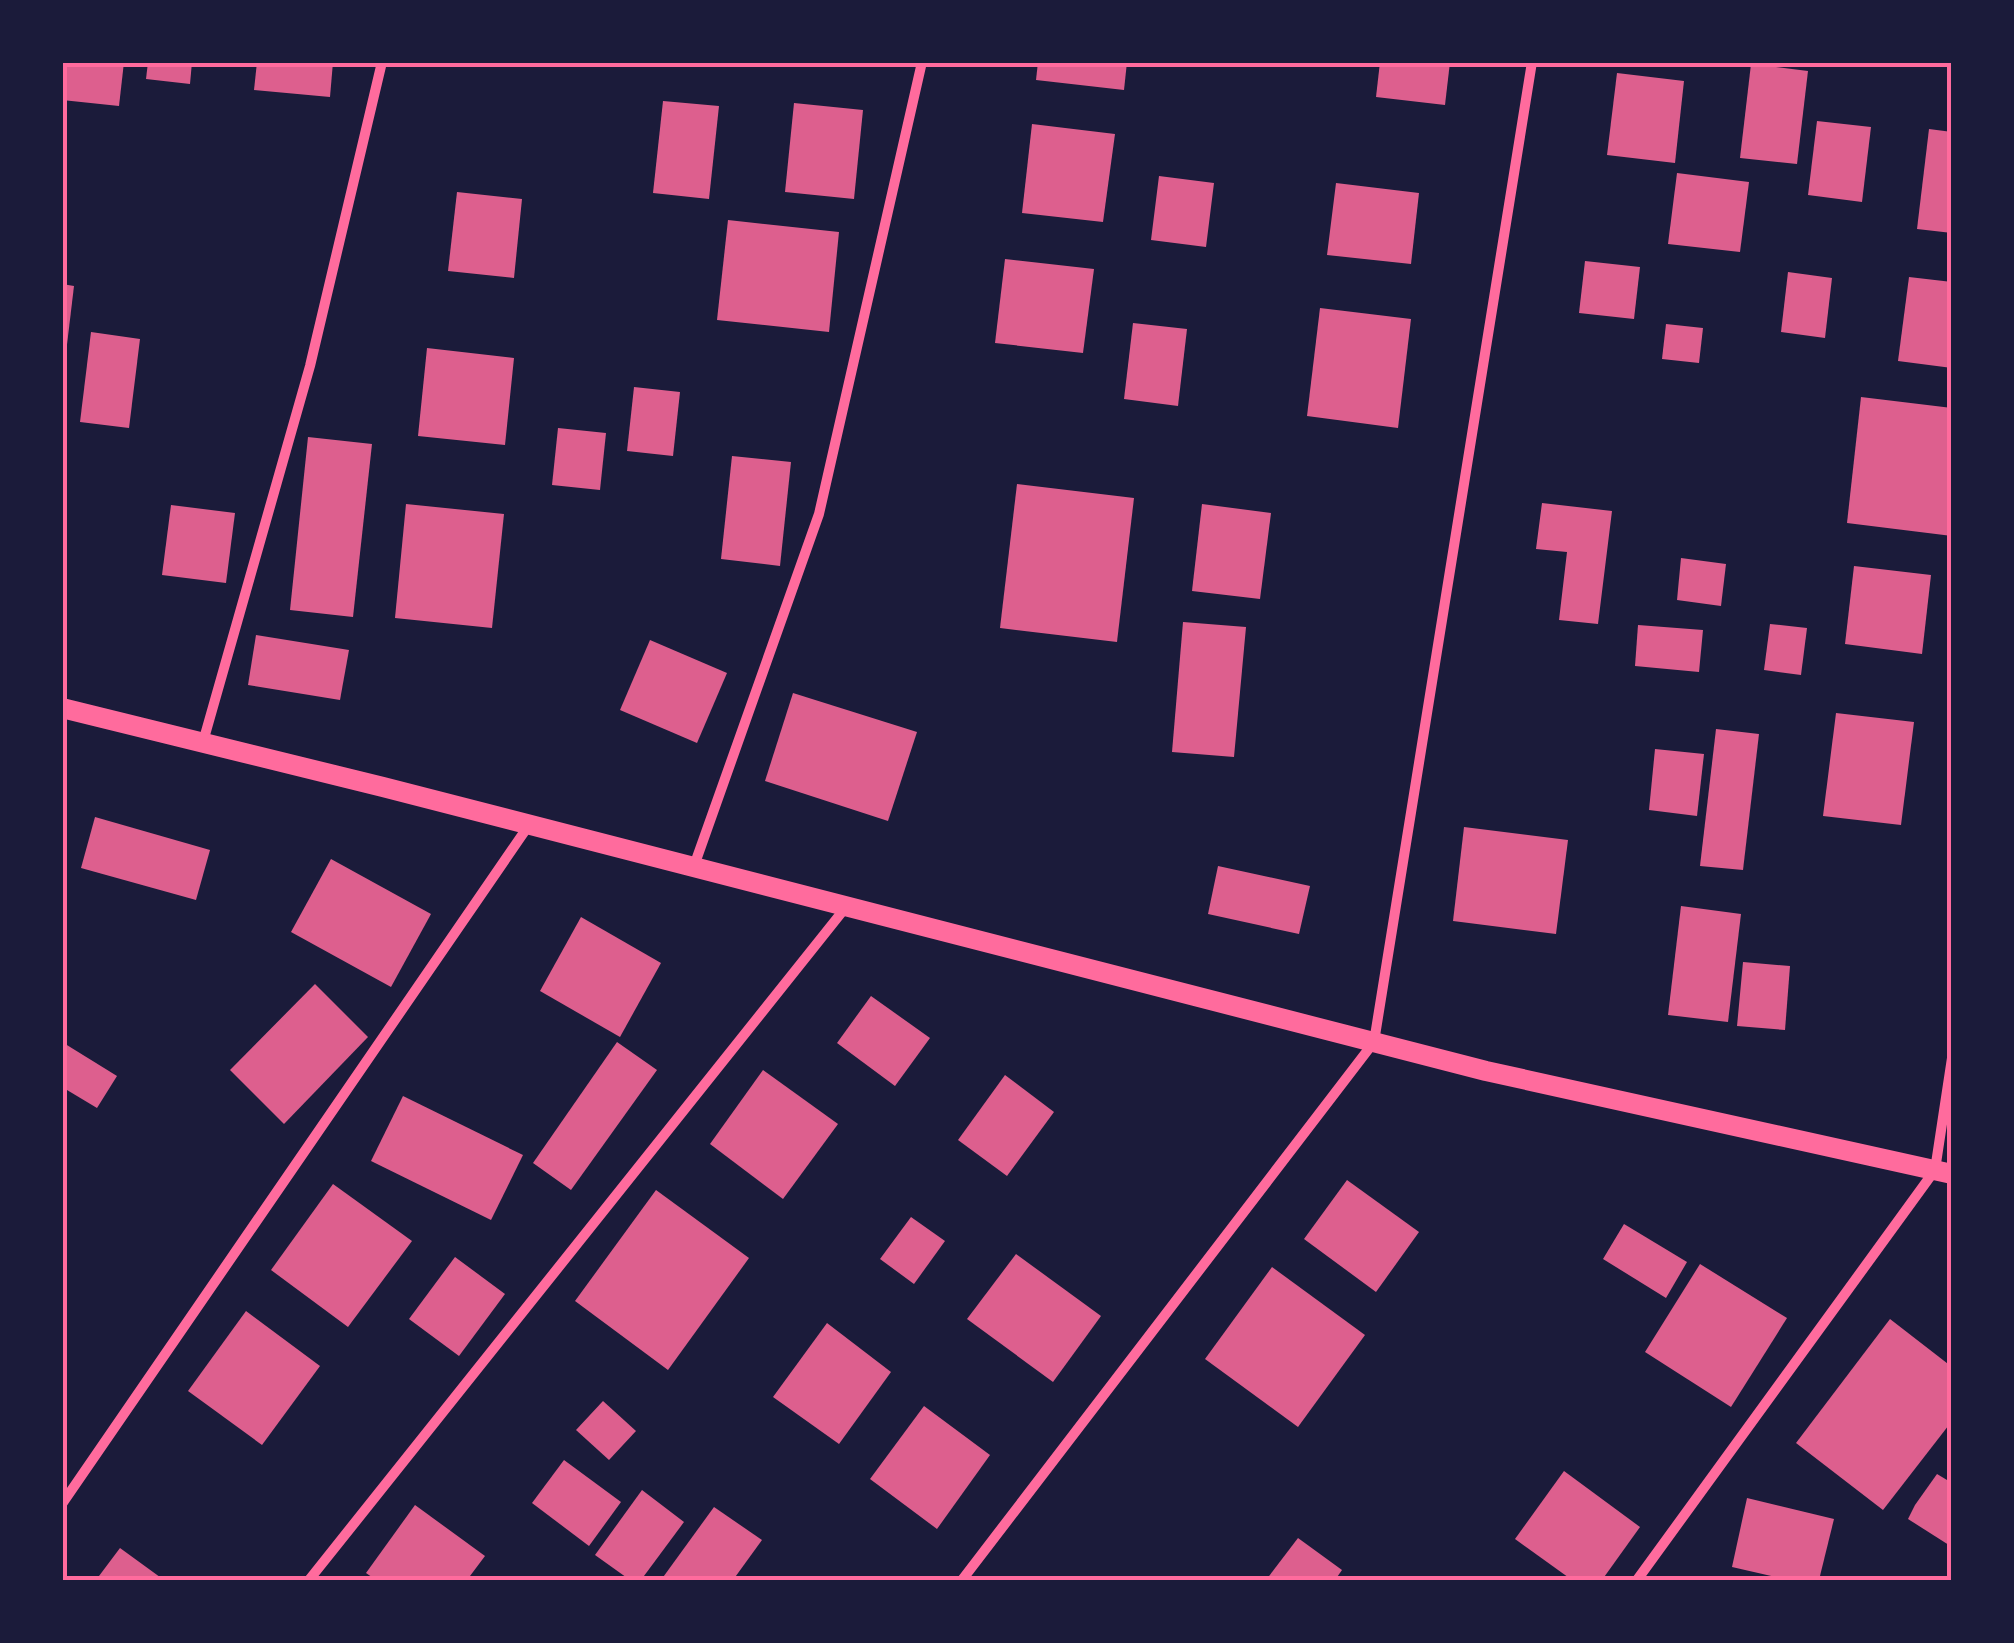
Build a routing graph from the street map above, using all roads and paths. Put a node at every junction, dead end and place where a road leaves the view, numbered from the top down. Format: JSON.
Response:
{"nodes":[{"id":1,"x":382,"y":62,"type":"edge"},
{"id":2,"x":922,"y":62,"type":"edge"},
{"id":3,"x":1532,"y":62,"type":"edge"},
{"id":4,"x":62,"y":708,"type":"edge"},
{"id":5,"x":203,"y":742,"type":"junction"},
{"id":6,"x":529,"y":824,"type":"junction"},
{"id":7,"x":694,"y":866,"type":"junction"},
{"id":8,"x":847,"y":906,"type":"junction"},
{"id":9,"x":1374,"y":1042,"type":"junction"},
{"id":10,"x":1952,"y":1058,"type":"edge"},
{"id":11,"x":1943,"y":1172,"type":"edge"},
{"id":12,"x":62,"y":1504,"type":"edge"},
{"id":13,"x":310,"y":1580,"type":"edge"},
{"id":14,"x":962,"y":1580,"type":"edge"},
{"id":15,"x":1637,"y":1580,"type":"edge"}],
"edges":[{"from":1,"to":5,"type":"street"},
{"from":2,"to":7,"type":"street"},
{"from":3,"to":9,"type":"street"},
{"from":4,"to":5,"type":"main road"},
{"from":5,"to":6,"type":"main road"},
{"from":6,"to":7,"type":"main road"},
{"from":6,"to":12,"type":"street"},
{"from":7,"to":8,"type":"main road"},
{"from":8,"to":9,"type":"main road"},
{"from":8,"to":13,"type":"street"},
{"from":9,"to":11,"type":"main road"},
{"from":9,"to":14,"type":"street"},
{"from":10,"to":11,"type":"street"},
{"from":11,"to":15,"type":"street"}]}
